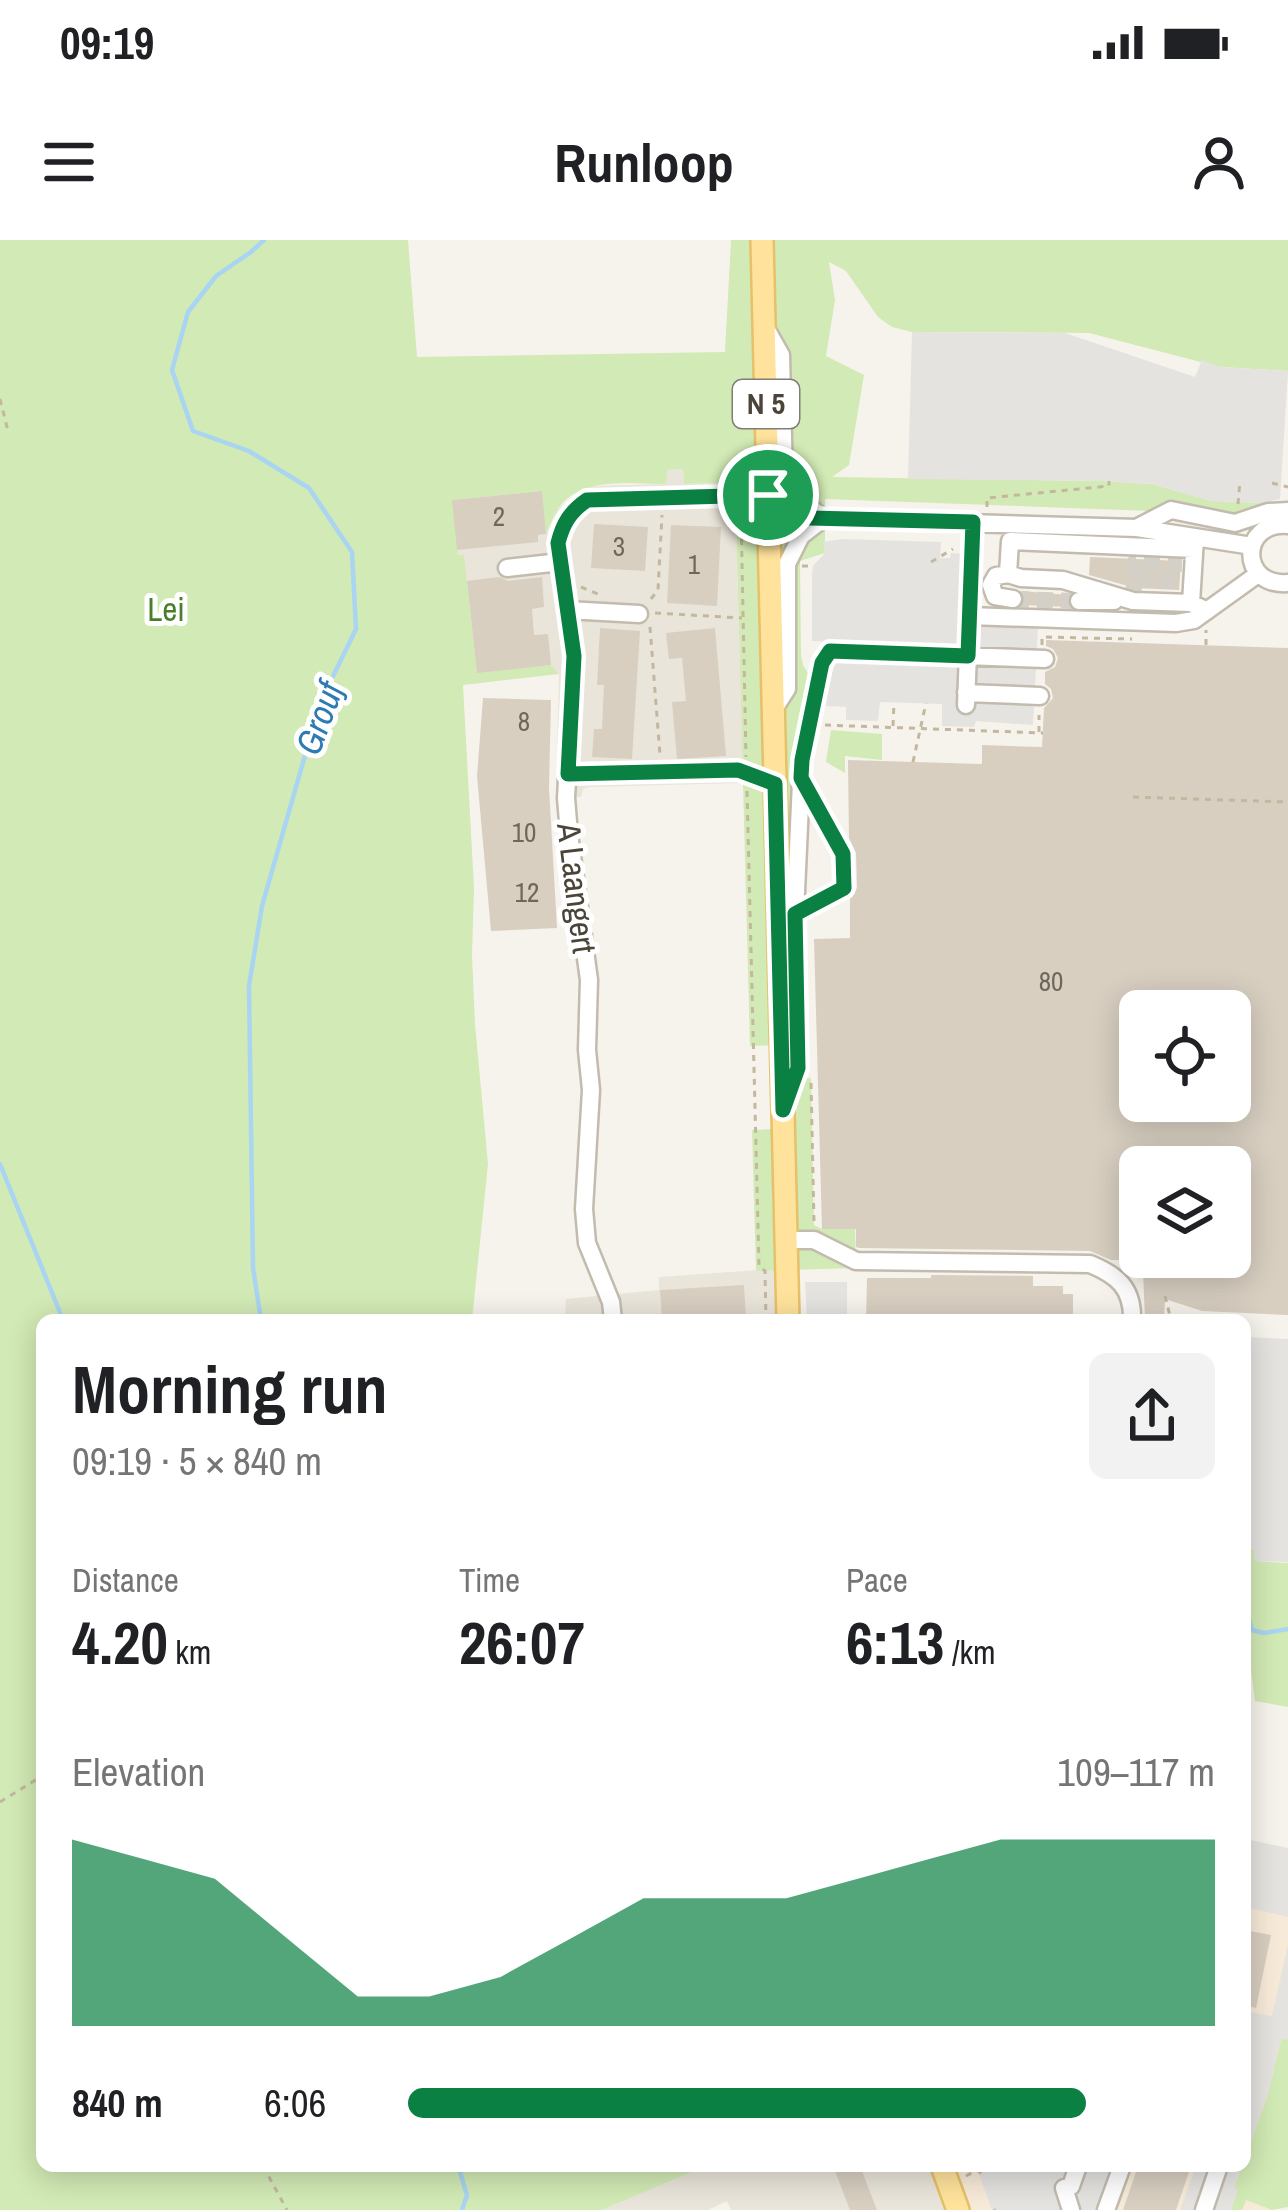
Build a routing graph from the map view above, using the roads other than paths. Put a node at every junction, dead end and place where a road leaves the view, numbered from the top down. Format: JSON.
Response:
{"nodes":[{"id":1,"x":762,"y":240,"type":"edge"},
{"id":2,"x":764,"y":325,"type":"junction"},
{"id":3,"x":768,"y":506,"type":"junction"},
{"id":4,"x":1288,"y":511,"type":"edge"},
{"id":5,"x":824,"y":519,"type":"junction"},
{"id":6,"x":973,"y":522,"type":"junction"},
{"id":7,"x":1288,"y":525,"type":"edge"},
{"id":8,"x":1137,"y":528,"type":"junction"},
{"id":9,"x":1252,"y":546,"type":"junction"},
{"id":10,"x":1190,"y":563,"type":"junction"},
{"id":11,"x":507,"y":568,"type":"dead end"},
{"id":12,"x":562,"y":571,"type":"junction"},
{"id":13,"x":1008,"y":574,"type":"junction"},
{"id":14,"x":1258,"y":574,"type":"junction"},
{"id":15,"x":1288,"y":583,"type":"edge"},
{"id":16,"x":1013,"y":599,"type":"dead end"},
{"id":17,"x":1079,"y":601,"type":"tunnel mouth"},
{"id":18,"x":1133,"y":601,"type":"junction"},
{"id":19,"x":644,"y":608,"type":"road end"},
{"id":20,"x":567,"y":610,"type":"junction"},
{"id":21,"x":1202,"y":614,"type":"junction"},
{"id":22,"x":969,"y":616,"type":"junction"},
{"id":23,"x":1132,"y":622,"type":"junction"},
{"id":24,"x":968,"y":656,"type":"junction"},
{"id":25,"x":1046,"y":659,"type":"dead end"},
{"id":26,"x":1040,"y":696,"type":"dead end"},
{"id":27,"x":773,"y":710,"type":"junction"},
{"id":28,"x":568,"y":774,"type":"junction"},
{"id":29,"x":801,"y":778,"type":"junction"},
{"id":30,"x":775,"y":784,"type":"junction"},
{"id":31,"x":795,"y":914,"type":"junction"},
{"id":32,"x":783,"y":1110,"type":"junction"},
{"id":33,"x":786,"y":1240,"type":"junction"},
{"id":34,"x":612,"y":1314,"type":"edge"},
{"id":35,"x":788,"y":1314,"type":"edge"},
{"id":36,"x":1132,"y":1314,"type":"edge"},
{"id":37,"x":1076,"y":2172,"type":"edge"},
{"id":38,"x":1120,"y":2172,"type":"edge"},
{"id":39,"x":1218,"y":2172,"type":"edge"},
{"id":40,"x":945,"y":2174,"type":"edge"},
{"id":41,"x":958,"y":2210,"type":"edge"},
{"id":42,"x":1071,"y":2210,"type":"edge"},
{"id":43,"x":1106,"y":2210,"type":"edge"},
{"id":44,"x":1204,"y":2210,"type":"edge"}],
"edges":[{"from":1,"to":2,"type":"main road","number":"N 5"},
{"from":2,"to":3,"type":"main road","number":"N 5"},
{"from":2,"to":5,"type":"street"},
{"from":3,"to":5,"type":"street","name":"A Laangert"},
{"from":3,"to":12,"type":"street","name":"A Laangert"},
{"from":3,"to":27,"type":"main road","number":"N 5"},
{"from":4,"to":8,"type":"street"},
{"from":5,"to":6,"type":"street","name":"A Laangert"},
{"from":5,"to":27,"type":"street"},
{"from":6,"to":8,"type":"street","name":"A Laangert"},
{"from":6,"to":22,"type":"street"},
{"from":7,"to":9,"type":"street"},
{"from":8,"to":10,"type":"street"},
{"from":9,"to":10,"type":"street"},
{"from":9,"to":14,"type":"street"},
{"from":10,"to":13,"type":"street"},
{"from":10,"to":21,"type":"street"},
{"from":11,"to":12,"type":"street"},
{"from":12,"to":20,"type":"street","name":"A Laangert"},
{"from":13,"to":16,"type":"street"},
{"from":13,"to":18,"type":"street"},
{"from":14,"to":15,"type":"street"},
{"from":14,"to":21,"type":"street"},
{"from":17,"to":18,"type":"street"},
{"from":18,"to":21,"type":"street"},
{"from":18,"to":23,"type":"street"},
{"from":19,"to":20,"type":"street"},
{"from":20,"to":28,"type":"street","name":"A Laangert"},
{"from":21,"to":23,"type":"street"},
{"from":22,"to":23,"type":"street"},
{"from":22,"to":24,"type":"street"},
{"from":24,"to":25,"type":"street"},
{"from":24,"to":26,"type":"street"},
{"from":24,"to":29,"type":"street"},
{"from":27,"to":30,"type":"main road","number":"N 5"},
{"from":28,"to":30,"type":"street"},
{"from":28,"to":34,"type":"street","name":"A Laangert"},
{"from":29,"to":31,"type":"street"},
{"from":29,"to":31,"type":"street"},
{"from":30,"to":32,"type":"main road","number":"N 5"},
{"from":31,"to":32,"type":"street"},
{"from":32,"to":33,"type":"main road","number":"N 5"},
{"from":33,"to":35,"type":"main road","number":"N 5"},
{"from":33,"to":36,"type":"street"},
{"from":37,"to":42,"type":"street"},
{"from":38,"to":43,"type":"street"},
{"from":39,"to":44,"type":"street"},
{"from":40,"to":41,"type":"main road"}]}
